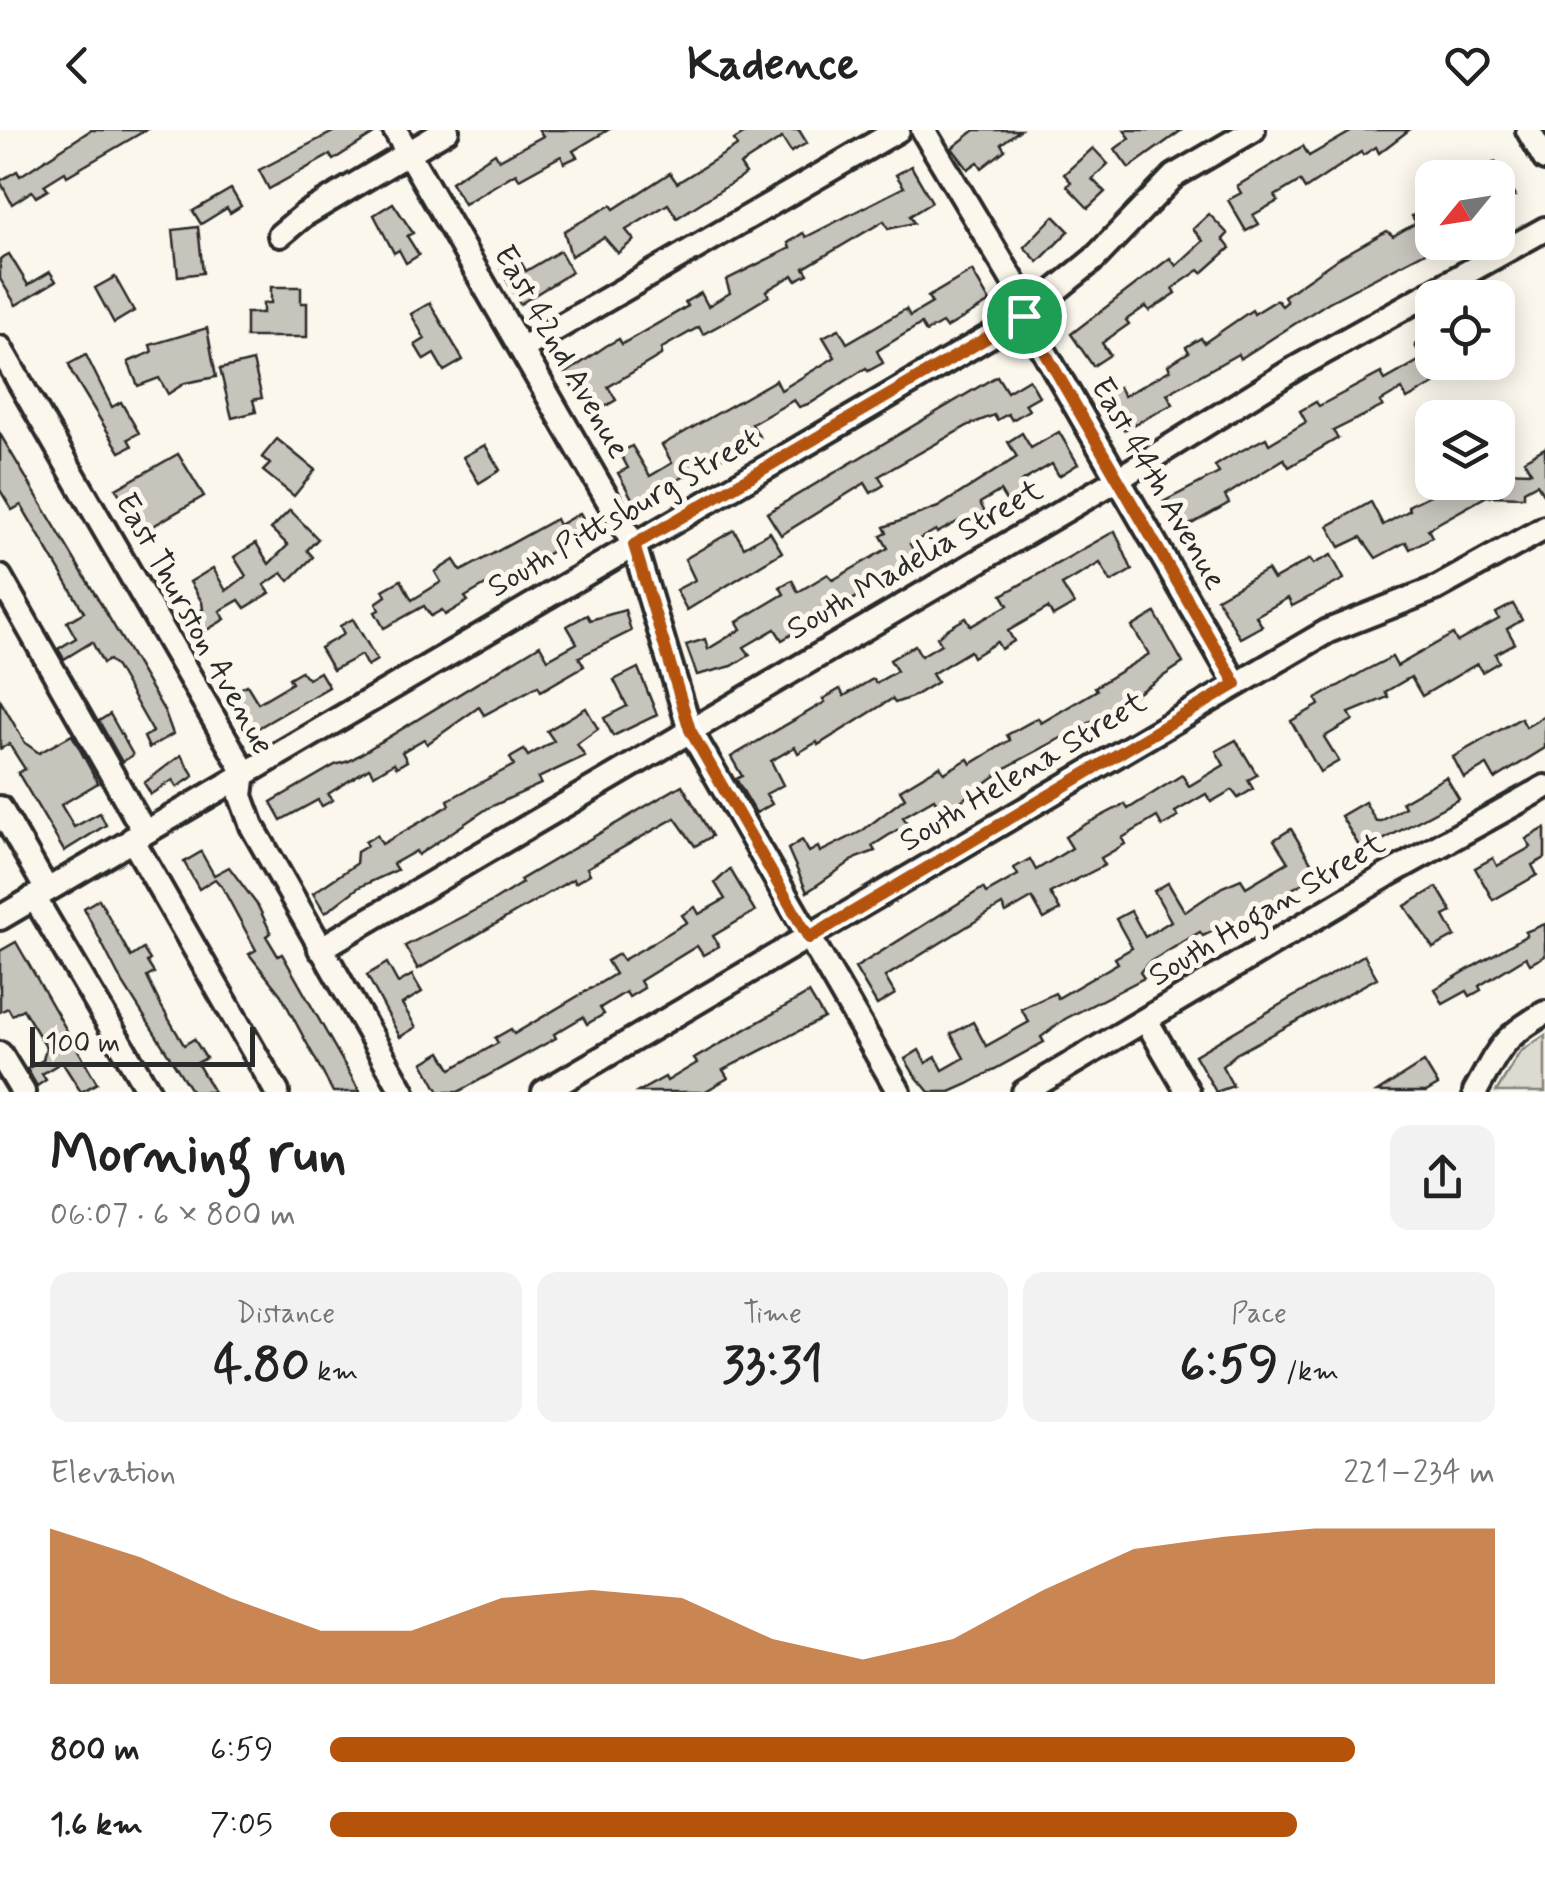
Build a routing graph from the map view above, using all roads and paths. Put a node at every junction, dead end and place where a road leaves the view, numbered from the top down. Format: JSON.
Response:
{"nodes":[{"id":1,"x":395,"y":130,"type":"edge"},
{"id":2,"x":446,"y":130,"type":"edge"},
{"id":3,"x":898,"y":130,"type":"edge"},
{"id":4,"x":923,"y":130,"type":"edge"},
{"id":5,"x":1254,"y":130,"type":"edge"},
{"id":6,"x":1528,"y":130,"type":"edge"},
{"id":7,"x":408,"y":152,"type":"junction"},
{"id":8,"x":1545,"y":159,"type":"edge"},
{"id":9,"x":1545,"y":229,"type":"edge"},
{"id":10,"x":280,"y":235,"type":"dead end"},
{"id":11,"x":1027,"y":314,"type":"junction"},
{"id":12,"x":0,"y":348,"type":"edge"},
{"id":13,"x":524,"y":348,"type":"junction"},
{"id":14,"x":10,"y":386,"type":"edge"},
{"id":15,"x":1118,"y":479,"type":"junction"},
{"id":16,"x":1545,"y":528,"type":"edge"},
{"id":17,"x":634,"y":545,"type":"junction"},
{"id":18,"x":0,"y":577,"type":"edge"},
{"id":19,"x":1236,"y":684,"type":"junction"},
{"id":20,"x":690,"y":730,"type":"junction"},
{"id":21,"x":244,"y":771,"type":"junction"},
{"id":22,"x":1545,"y":787,"type":"edge"},
{"id":23,"x":0,"y":808,"type":"edge"},
{"id":24,"x":138,"y":835,"type":"junction"},
{"id":25,"x":40,"y":893,"type":"junction"},
{"id":26,"x":0,"y":918,"type":"edge"},
{"id":27,"x":809,"y":938,"type":"junction"},
{"id":28,"x":320,"y":950,"type":"junction"},
{"id":29,"x":1545,"y":1013,"type":"edge"},
{"id":30,"x":1146,"y":1020,"type":"junction"},
{"id":31,"x":0,"y":1054,"type":"edge"},
{"id":32,"x":23,"y":1092,"type":"edge"},
{"id":33,"x":149,"y":1092,"type":"edge"},
{"id":34,"x":276,"y":1092,"type":"edge"},
{"id":35,"x":403,"y":1092,"type":"edge"},
{"id":36,"x":544,"y":1092,"type":"edge"},
{"id":37,"x":899,"y":1092,"type":"edge"},
{"id":38,"x":1024,"y":1092,"type":"edge"},
{"id":39,"x":1188,"y":1092,"type":"edge"},
{"id":40,"x":1475,"y":1092,"type":"edge"}],
"edges":[{"from":1,"to":7,"type":"street","name":"East 42nd Avenue"},
{"from":2,"to":7,"type":"street"},
{"from":3,"to":13,"type":"street"},
{"from":4,"to":11,"type":"street","name":"East 44th Avenue"},
{"from":5,"to":11,"type":"street","name":"South Pittsburg Street"},
{"from":6,"to":8,"type":"street"},
{"from":7,"to":10,"type":"street"},
{"from":7,"to":13,"type":"street","name":"East 42nd Avenue"},
{"from":9,"to":15,"type":"street","name":"South Madelia Street"},
{"from":11,"to":15,"type":"street","name":"East 44th Avenue"},
{"from":11,"to":17,"type":"street","name":"South Pittsburg Street"},
{"from":12,"to":14,"type":"street","name":"East Thurston Avenue"},
{"from":13,"to":17,"type":"street","name":"East 42nd Avenue"},
{"from":14,"to":21,"type":"street","name":"East Thurston Avenue"},
{"from":15,"to":19,"type":"street","name":"East 44th Avenue"},
{"from":15,"to":20,"type":"street","name":"South Madelia Street"},
{"from":16,"to":19,"type":"street","name":"South Helena Street"},
{"from":17,"to":20,"type":"street","name":"East 42nd Avenue"},
{"from":17,"to":21,"type":"street","name":"South Pittsburg Street"},
{"from":18,"to":24,"type":"street"},
{"from":19,"to":27,"type":"street","name":"South Helena Street"},
{"from":20,"to":27,"type":"street","name":"East 42nd Avenue"},
{"from":20,"to":28,"type":"street","name":"South Madelia Street"},
{"from":21,"to":24,"type":"street","name":"South Pittsburg Street"},
{"from":21,"to":28,"type":"street","name":"East Thurston Avenue"},
{"from":22,"to":30,"type":"street","name":"South Hogan Street"},
{"from":23,"to":25,"type":"street"},
{"from":24,"to":25,"type":"street","name":"South Pittsburg Street"},
{"from":24,"to":34,"type":"street"},
{"from":25,"to":26,"type":"street","name":"South Pittsburg Street"},
{"from":25,"to":33,"type":"street"},
{"from":27,"to":36,"type":"street","name":"South Helena Street"},
{"from":27,"to":37,"type":"street","name":"East 42nd Avenue"},
{"from":28,"to":35,"type":"street","name":"East Thurston Avenue"},
{"from":29,"to":40,"type":"street"},
{"from":30,"to":38,"type":"street","name":"South Hogan Street"},
{"from":30,"to":39,"type":"street"},
{"from":31,"to":32,"type":"street"}]}
